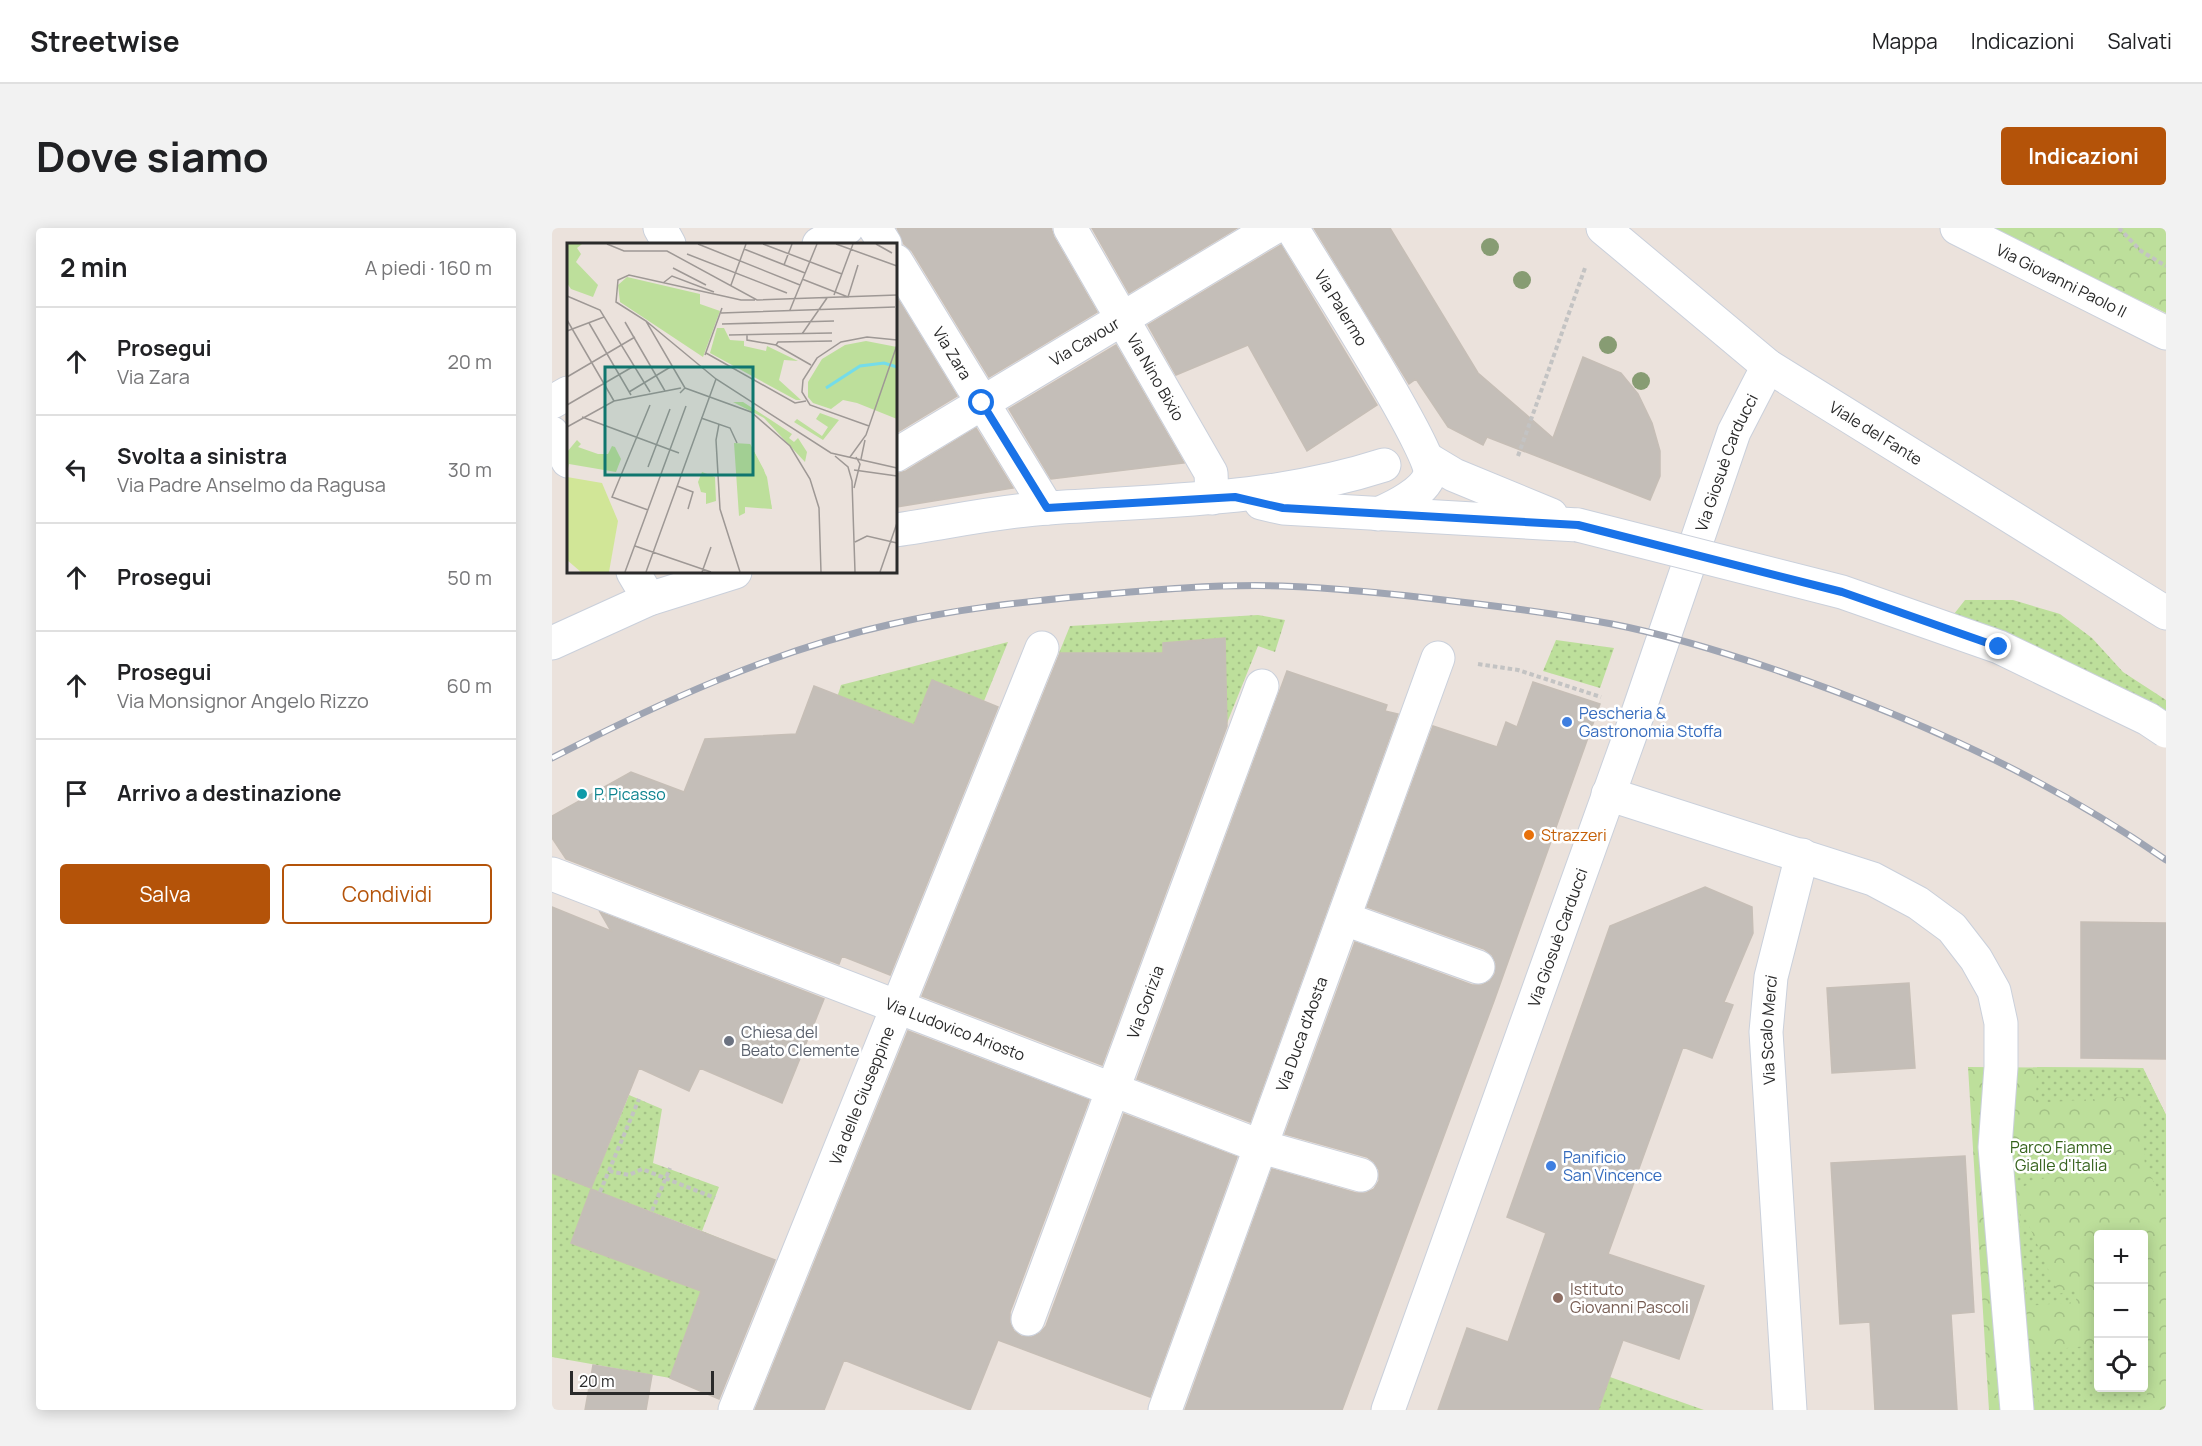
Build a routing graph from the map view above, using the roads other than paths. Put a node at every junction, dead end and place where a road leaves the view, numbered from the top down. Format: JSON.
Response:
{"nodes":[{"id":1,"x":660,"y":228,"type":"edge"},
{"id":2,"x":847,"y":228,"type":"edge"},
{"id":3,"x":875,"y":228,"type":"edge"},
{"id":4,"x":1070,"y":228,"type":"edge"},
{"id":5,"x":1273,"y":228,"type":"edge"},
{"id":6,"x":1292,"y":228,"type":"edge"},
{"id":7,"x":1603,"y":228,"type":"edge"},
{"id":8,"x":1957,"y":228,"type":"edge"},
{"id":9,"x":668,"y":243,"type":"edge"},
{"id":10,"x":821,"y":243,"type":"edge"},
{"id":11,"x":884,"y":243,"type":"edge"},
{"id":12,"x":897,"y":263,"type":"edge"},
{"id":13,"x":1124,"y":318,"type":"junction"},
{"id":14,"x":2166,"y":333,"type":"edge"},
{"id":15,"x":1768,"y":366,"type":"junction"},
{"id":16,"x":1391,"y":390,"type":"junction"},
{"id":17,"x":567,"y":394,"type":"edge"},
{"id":18,"x":552,"y":402,"type":"edge"},
{"id":19,"x":982,"y":403,"type":"junction"},
{"id":20,"x":552,"y":433,"type":"edge"},
{"id":21,"x":897,"y":454,"type":"edge"},
{"id":22,"x":1427,"y":457,"type":"junction"},
{"id":23,"x":567,"y":459,"type":"edge"},
{"id":24,"x":1393,"y":486,"type":"junction"},
{"id":25,"x":1223,"y":498,"type":"junction"},
{"id":26,"x":1047,"y":508,"type":"junction"},
{"id":27,"x":1578,"y":525,"type":"junction"},
{"id":28,"x":897,"y":530,"type":"edge"},
{"id":29,"x":728,"y":573,"type":"edge"},
{"id":30,"x":641,"y":585,"type":"edge"},
{"id":31,"x":2166,"y":613,"type":"edge"},
{"id":32,"x":552,"y":643,"type":"edge"},
{"id":33,"x":1042,"y":648,"type":"dead end"},
{"id":34,"x":1438,"y":658,"type":"road end"},
{"id":35,"x":1262,"y":686,"type":"dead end"},
{"id":36,"x":2166,"y":731,"type":"edge"},
{"id":37,"x":1608,"y":794,"type":"junction"},
{"id":38,"x":1802,"y":855,"type":"junction"},
{"id":39,"x":552,"y":874,"type":"edge"},
{"id":40,"x":1345,"y":919,"type":"junction"},
{"id":41,"x":1478,"y":967,"type":"dead end"},
{"id":42,"x":898,"y":1007,"type":"junction"},
{"id":43,"x":1111,"y":1089,"type":"junction"},
{"id":44,"x":1262,"y":1147,"type":"junction"},
{"id":45,"x":1360,"y":1174,"type":"dead end"},
{"id":46,"x":1028,"y":1319,"type":"dead end"},
{"id":47,"x":735,"y":1410,"type":"edge"},
{"id":48,"x":1165,"y":1410,"type":"edge"},
{"id":49,"x":1388,"y":1410,"type":"edge"},
{"id":50,"x":1790,"y":1410,"type":"edge"},
{"id":51,"x":2017,"y":1410,"type":"edge"}],
"edges":[{"from":1,"to":9,"type":"street"},
{"from":2,"to":10,"type":"street"},
{"from":3,"to":11,"type":"street"},
{"from":4,"to":13,"type":"street","name":"Via Nino Bixio"},
{"from":5,"to":13,"type":"street","name":"Via Cavour"},
{"from":6,"to":16,"type":"street","name":"Via Palermo"},
{"from":7,"to":15,"type":"street","name":"Viale del Fante"},
{"from":8,"to":14,"type":"street","name":"Via Giovanni Paolo II"},
{"from":12,"to":19,"type":"street","name":"Via Zara"},
{"from":13,"to":19,"type":"street","name":"Via Cavour"},
{"from":13,"to":25,"type":"street","name":"Via Nino Bixio"},
{"from":15,"to":31,"type":"street","name":"Viale del Fante"},
{"from":15,"to":37,"type":"street","name":"Via Giosuè Carducci"},
{"from":16,"to":22,"type":"street","name":"Via Palermo"},
{"from":16,"to":24,"type":"street"},
{"from":17,"to":18,"type":"street"},
{"from":19,"to":21,"type":"street","name":"Via Cavour"},
{"from":19,"to":26,"type":"street","name":"Via Zara"},
{"from":20,"to":23,"type":"street"},
{"from":22,"to":24,"type":"street"},
{"from":22,"to":24,"type":"street"},
{"from":22,"to":27,"type":"street"},
{"from":24,"to":25,"type":"street"},
{"from":24,"to":25,"type":"street"},
{"from":24,"to":27,"type":"street"},
{"from":25,"to":26,"type":"street"},
{"from":26,"to":28,"type":"street"},
{"from":27,"to":36,"type":"street","bridge":true},
{"from":29,"to":30,"type":"street"},
{"from":30,"to":32,"type":"street"},
{"from":33,"to":42,"type":"street","name":"Via delle Giuseppine"},
{"from":34,"to":40,"type":"street","name":"Via Duca d'Aosta"},
{"from":35,"to":43,"type":"street","name":"Via Gorizia"},
{"from":37,"to":38,"type":"street"},
{"from":37,"to":49,"type":"street","name":"Via Giosuè Carducci"},
{"from":38,"to":50,"type":"street","name":"Via Scalo Merci"},
{"from":38,"to":51,"type":"street"},
{"from":39,"to":42,"type":"street","name":"Via Ludovico Ariosto"},
{"from":40,"to":41,"type":"street"},
{"from":40,"to":44,"type":"street","name":"Via Duca d'Aosta"},
{"from":42,"to":43,"type":"street","name":"Via Ludovico Ariosto"},
{"from":42,"to":47,"type":"street","name":"Via delle Giuseppine"},
{"from":43,"to":44,"type":"street","name":"Via Ludovico Ariosto"},
{"from":43,"to":46,"type":"street","name":"Via Gorizia"},
{"from":44,"to":45,"type":"street","name":"Via Ludovico Ariosto"},
{"from":44,"to":48,"type":"street","name":"Via Duca d'Aosta"}]}
